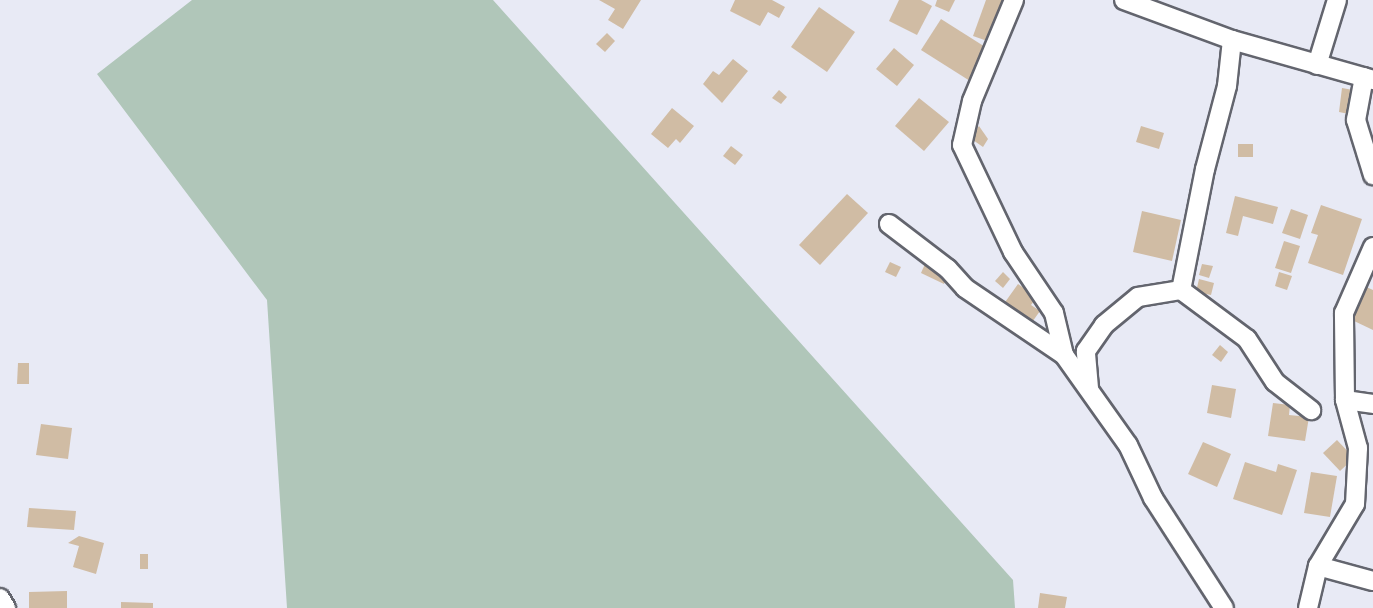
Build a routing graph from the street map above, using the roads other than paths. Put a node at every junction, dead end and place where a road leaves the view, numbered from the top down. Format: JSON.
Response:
{"nodes":[{"id":1,"x":1014,"y":0,"type":"edge"},
{"id":2,"x":1124,"y":0,"type":"edge"},
{"id":3,"x":1337,"y":0,"type":"edge"},
{"id":4,"x":1231,"y":40,"type":"junction"},
{"id":5,"x":1317,"y":65,"type":"junction"},
{"id":6,"x":1369,"y":78,"type":"edge"},
{"id":7,"x":1373,"y":175,"type":"edge"},
{"id":8,"x":889,"y":224,"type":"dead end"},
{"id":9,"x":1373,"y":247,"type":"edge"},
{"id":10,"x":1181,"y":290,"type":"junction"},
{"id":11,"x":1064,"y":355,"type":"junction"},
{"id":12,"x":1089,"y":388,"type":"junction"},
{"id":13,"x":1345,"y":400,"type":"junction"},
{"id":14,"x":1373,"y":404,"type":"edge"},
{"id":15,"x":1311,"y":410,"type":"dead end"},
{"id":16,"x":1318,"y":566,"type":"junction"},
{"id":17,"x":1373,"y":581,"type":"edge"},
{"id":18,"x":0,"y":598,"type":"edge"},
{"id":19,"x":6,"y":608,"type":"edge"},
{"id":20,"x":1224,"y":608,"type":"edge"},
{"id":21,"x":1308,"y":608,"type":"edge"}],
"edges":[{"from":1,"to":11,"type":"street"},
{"from":2,"to":4,"type":"street"},
{"from":3,"to":5,"type":"street"},
{"from":4,"to":5,"type":"street"},
{"from":4,"to":10,"type":"street"},
{"from":5,"to":6,"type":"street"},
{"from":6,"to":7,"type":"street"},
{"from":8,"to":11,"type":"street"},
{"from":9,"to":13,"type":"street"},
{"from":10,"to":12,"type":"street"},
{"from":10,"to":15,"type":"street"},
{"from":11,"to":12,"type":"street"},
{"from":12,"to":20,"type":"street"},
{"from":13,"to":14,"type":"street"},
{"from":13,"to":16,"type":"street"},
{"from":16,"to":17,"type":"street"},
{"from":16,"to":21,"type":"street"},
{"from":18,"to":19,"type":"street"}]}
